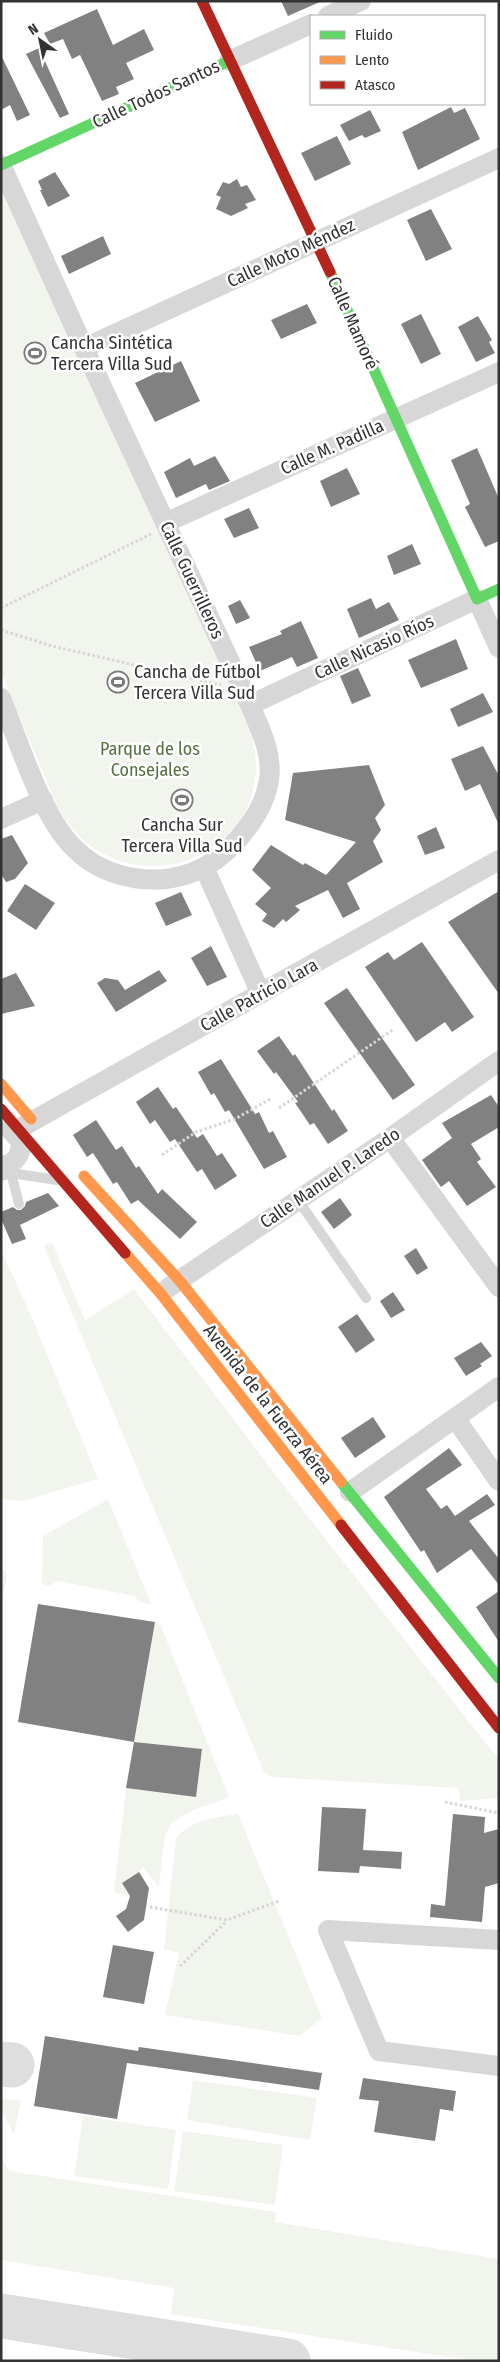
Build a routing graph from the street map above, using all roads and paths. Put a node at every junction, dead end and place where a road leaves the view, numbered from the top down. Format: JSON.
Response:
{"nodes":[{"id":1,"x":202,"y":1,"type":"edge"},
{"id":2,"x":361,"y":1,"type":"edge"},
{"id":3,"x":330,"y":15,"type":"edge"},
{"id":4,"x":310,"y":24,"type":"edge"},
{"id":5,"x":229,"y":61,"type":"junction"},
{"id":6,"x":499,"y":158,"type":"edge"},
{"id":7,"x":1,"y":165,"type":"edge"},
{"id":8,"x":316,"y":241,"type":"junction"},
{"id":9,"x":84,"y":348,"type":"junction"},
{"id":10,"x":499,"y":372,"type":"edge"},
{"id":11,"x":396,"y":418,"type":"junction"},
{"id":12,"x":166,"y":525,"type":"junction"},
{"id":13,"x":499,"y":589,"type":"edge"},
{"id":14,"x":477,"y":599,"type":"junction"},
{"id":15,"x":1,"y":608,"type":"edge"},
{"id":16,"x":1,"y":630,"type":"edge"},
{"id":17,"x":499,"y":648,"type":"edge"},
{"id":18,"x":240,"y":683,"type":"junction"},
{"id":19,"x":1,"y":698,"type":"edge"},
{"id":20,"x":250,"y":704,"type":"junction"},
{"id":21,"x":43,"y":800,"type":"junction"},
{"id":22,"x":1,"y":818,"type":"edge"},
{"id":23,"x":499,"y":860,"type":"edge"},
{"id":24,"x":204,"y":867,"type":"junction"},
{"id":25,"x":261,"y":994,"type":"junction"},
{"id":26,"x":394,"y":1029,"type":"dead end"},
{"id":27,"x":499,"y":1061,"type":"edge"},
{"id":28,"x":1,"y":1084,"type":"edge"},
{"id":29,"x":272,"y":1098,"type":"dead end"},
{"id":30,"x":16,"y":1102,"type":"junction"},
{"id":31,"x":279,"y":1108,"type":"dead end"},
{"id":32,"x":19,"y":1124,"type":"edge"},
{"id":33,"x":390,"y":1138,"type":"junction"},
{"id":34,"x":162,"y":1155,"type":"dead end"},
{"id":35,"x":72,"y":1164,"type":"dead end"},
{"id":36,"x":5,"y":1172,"type":"edge"},
{"id":37,"x":64,"y":1181,"type":"junction"},
{"id":38,"x":298,"y":1200,"type":"junction"},
{"id":39,"x":19,"y":1204,"type":"dead end"},
{"id":40,"x":180,"y":1280,"type":"junction"},
{"id":41,"x":499,"y":1287,"type":"edge"},
{"id":42,"x":161,"y":1294,"type":"junction"},
{"id":43,"x":366,"y":1298,"type":"dead end"},
{"id":44,"x":499,"y":1387,"type":"edge"},
{"id":45,"x":455,"y":1418,"type":"junction"},
{"id":46,"x":499,"y":1481,"type":"edge"},
{"id":47,"x":350,"y":1492,"type":"junction"},
{"id":48,"x":499,"y":1678,"type":"edge"},
{"id":49,"x":495,"y":1715,"type":"edge"},
{"id":50,"x":445,"y":1802,"type":"dead end"},
{"id":51,"x":499,"y":1813,"type":"edge"},
{"id":52,"x":279,"y":1901,"type":"dead end"},
{"id":53,"x":150,"y":1907,"type":"dead end"},
{"id":54,"x":227,"y":1920,"type":"junction"},
{"id":55,"x":499,"y":1940,"type":"edge"},
{"id":56,"x":180,"y":1966,"type":"dead end"},
{"id":57,"x":499,"y":2066,"type":"edge"}],
"edges":[{"from":1,"to":5,"type":"main road","name":"Calle Mamoré"},
{"from":2,"to":3,"type":"street"},
{"from":4,"to":5,"type":"street","name":"Calle Todos Santos"},
{"from":5,"to":7,"type":"main road","name":"Calle Todos Santos"},
{"from":5,"to":8,"type":"main road","name":"Calle Mamoré"},
{"from":6,"to":8,"type":"street","name":"Calle Moto Méndez"},
{"from":7,"to":9,"type":"street","name":"Calle Guerrilleros"},
{"from":8,"to":9,"type":"street","name":"Calle Moto Méndez"},
{"from":8,"to":11,"type":"main road","name":"Calle Mamoré"},
{"from":9,"to":12,"type":"street","name":"Calle Guerrilleros"},
{"from":10,"to":11,"type":"street","name":"Calle M. Padilla"},
{"from":11,"to":12,"type":"street","name":"Calle M. Padilla"},
{"from":11,"to":14,"type":"main road","name":"Calle Mamoré"},
{"from":12,"to":15,"type":"path"},
{"from":12,"to":18,"type":"street","name":"Calle Guerrilleros"},
{"from":13,"to":14,"type":"main road","name":"Calle Nicasio Ríos"},
{"from":14,"to":17,"type":"street","name":"Calle Mamoré"},
{"from":14,"to":20,"type":"street","name":"Calle Nicasio Ríos"},
{"from":16,"to":18,"type":"path"},
{"from":18,"to":20,"type":"street","name":"Calle Guerrilleros"},
{"from":19,"to":21,"type":"street","name":"Calle Guerrilleros"},
{"from":20,"to":24,"type":"street","name":"Calle Guerrilleros"},
{"from":21,"to":22,"type":"street"},
{"from":21,"to":24,"type":"street","name":"Calle Guerrilleros"},
{"from":23,"to":25,"type":"street","name":"Calle Patricio Lara"},
{"from":24,"to":25,"type":"street"},
{"from":25,"to":32,"type":"street","name":"Calle Patricio Lara"},
{"from":26,"to":31,"type":"path"},
{"from":27,"to":33,"type":"street","name":"Calle Manuel P. Laredo"},
{"from":28,"to":30,"type":"main road","name":"Avenida de la Fuerza Aérea"},
{"from":29,"to":34,"type":"path"},
{"from":30,"to":32,"type":"main road","name":"Avenida de la Fuerza Aérea"},
{"from":30,"to":32,"type":"lane"},
{"from":32,"to":36,"type":"lane"},
{"from":32,"to":36,"type":"street"},
{"from":32,"to":37,"type":"main road","name":"Avenida de la Fuerza Aérea"},
{"from":33,"to":38,"type":"street","name":"Calle Manuel P. Laredo"},
{"from":33,"to":41,"type":"street"},
{"from":35,"to":40,"type":"main road","name":"Avenida de la Fuerza Aérea"},
{"from":36,"to":37,"type":"lane"},
{"from":36,"to":39,"type":"lane"},
{"from":37,"to":42,"type":"main road","name":"Avenida de la Fuerza Aérea"},
{"from":38,"to":40,"type":"street","name":"Calle Manuel P. Laredo"},
{"from":38,"to":43,"type":"lane"},
{"from":40,"to":42,"type":"street","name":"Calle Manuel P. Laredo"},
{"from":40,"to":47,"type":"main road","name":"Avenida de la Fuerza Aérea"},
{"from":42,"to":49,"type":"main road","name":"Avenida de la Fuerza Aérea"},
{"from":44,"to":45,"type":"street"},
{"from":45,"to":46,"type":"street"},
{"from":45,"to":47,"type":"street"},
{"from":47,"to":48,"type":"main road","name":"Avenida de la Fuerza Aérea"},
{"from":50,"to":51,"type":"path"},
{"from":52,"to":54,"type":"path"},
{"from":53,"to":54,"type":"path"},
{"from":54,"to":56,"type":"path"},
{"from":55,"to":57,"type":"street"}]}
